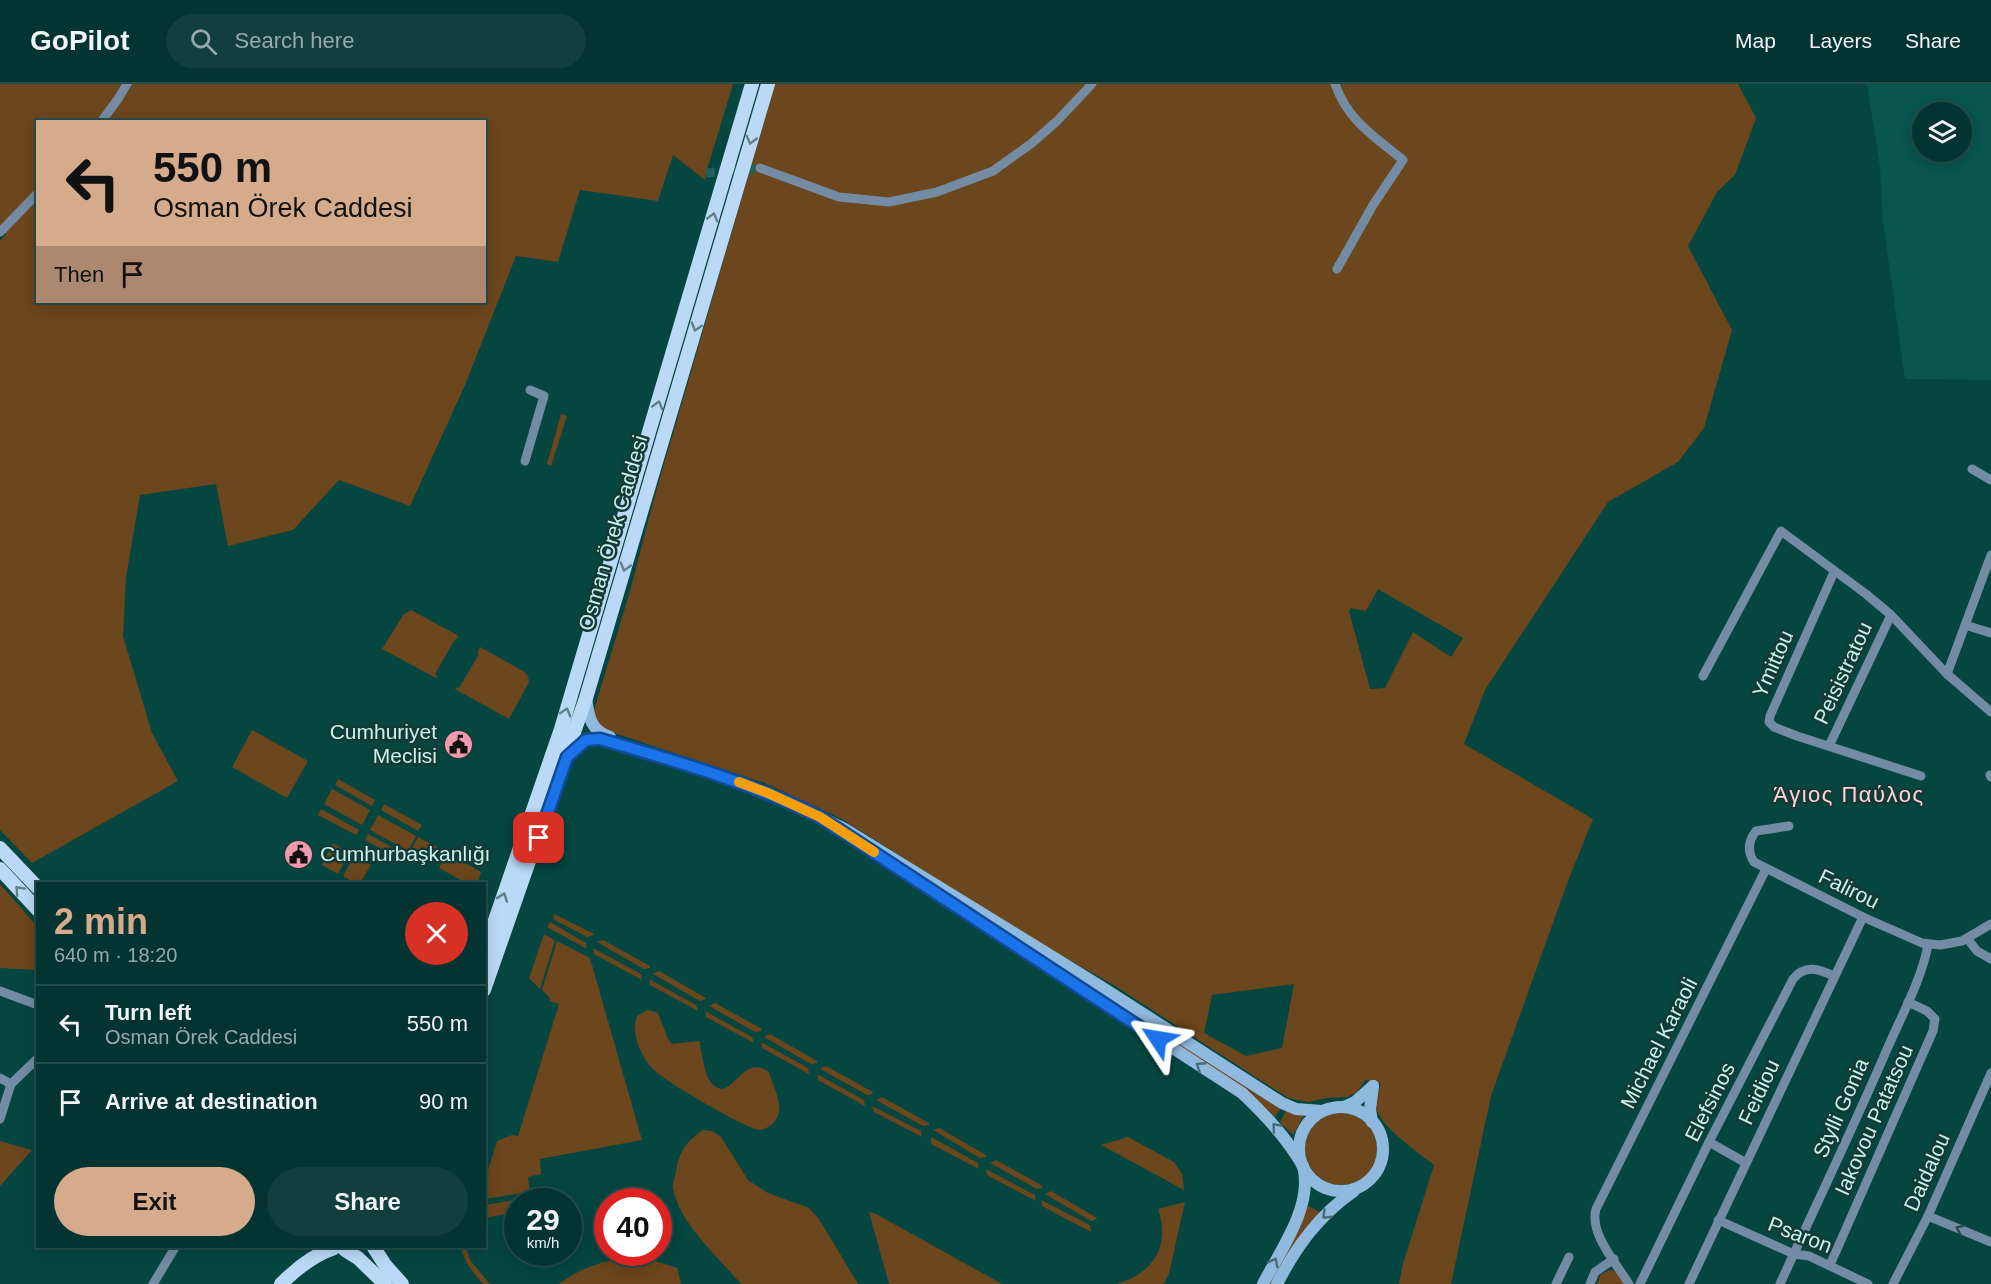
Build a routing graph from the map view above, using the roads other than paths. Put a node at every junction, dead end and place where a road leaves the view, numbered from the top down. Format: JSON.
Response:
{"nodes":[{"id":1,"x":126,"y":84,"type":"edge"},
{"id":2,"x":752,"y":84,"type":"edge"},
{"id":3,"x":768,"y":84,"type":"edge"},
{"id":4,"x":1092,"y":84,"type":"edge"},
{"id":5,"x":1335,"y":84,"type":"edge"},
{"id":6,"x":102,"y":120,"type":"edge"},
{"id":7,"x":760,"y":168,"type":"tunnel mouth"},
{"id":8,"x":36,"y":194,"type":"edge"},
{"id":9,"x":0,"y":232,"type":"edge"},
{"id":10,"x":1337,"y":269,"type":"dead end"},
{"id":11,"x":530,"y":390,"type":"dead end"},
{"id":12,"x":525,"y":462,"type":"dead end"},
{"id":13,"x":1972,"y":469,"type":"dead end"},
{"id":14,"x":1991,"y":480,"type":"edge"},
{"id":15,"x":1991,"y":555,"type":"edge"},
{"id":16,"x":1834,"y":572,"type":"junction"},
{"id":17,"x":1891,"y":615,"type":"junction"},
{"id":18,"x":1965,"y":625,"type":"junction"},
{"id":19,"x":1991,"y":633,"type":"edge"},
{"id":20,"x":1947,"y":674,"type":"junction"},
{"id":21,"x":1703,"y":676,"type":"dead end"},
{"id":22,"x":586,"y":698,"type":"junction"},
{"id":23,"x":1991,"y":712,"type":"edge"},
{"id":24,"x":1828,"y":746,"type":"junction"},
{"id":25,"x":567,"y":757,"type":"junction"},
{"id":26,"x":674,"y":760,"type":"junction"},
{"id":27,"x":1921,"y":776,"type":"dead end"},
{"id":28,"x":820,"y":817,"type":"junction"},
{"id":29,"x":1788,"y":826,"type":"dead end"},
{"id":30,"x":0,"y":848,"type":"edge"},
{"id":31,"x":0,"y":869,"type":"edge"},
{"id":32,"x":1766,"y":869,"type":"junction"},
{"id":33,"x":36,"y":886,"type":"edge"},
{"id":34,"x":36,"y":908,"type":"edge"},
{"id":35,"x":1863,"y":916,"type":"junction"},
{"id":36,"x":1991,"y":924,"type":"edge"},
{"id":37,"x":1967,"y":938,"type":"junction"},
{"id":38,"x":1928,"y":945,"type":"junction"},
{"id":39,"x":486,"y":946,"type":"edge"},
{"id":40,"x":1991,"y":959,"type":"edge"},
{"id":41,"x":1834,"y":976,"type":"junction"},
{"id":42,"x":486,"y":984,"type":"edge"},
{"id":43,"x":0,"y":991,"type":"edge"},
{"id":44,"x":1908,"y":1002,"type":"junction"},
{"id":45,"x":36,"y":1004,"type":"edge"},
{"id":46,"x":36,"y":1060,"type":"edge"},
{"id":47,"x":1991,"y":1073,"type":"edge"},
{"id":48,"x":0,"y":1078,"type":"edge"},
{"id":49,"x":11,"y":1084,"type":"junction"},
{"id":50,"x":1344,"y":1107,"type":"junction"},
{"id":51,"x":1322,"y":1111,"type":"junction"},
{"id":52,"x":0,"y":1119,"type":"edge"},
{"id":53,"x":1372,"y":1122,"type":"junction"},
{"id":54,"x":1709,"y":1142,"type":"junction"},
{"id":55,"x":1746,"y":1163,"type":"junction"},
{"id":56,"x":1303,"y":1166,"type":"junction"},
{"id":57,"x":1357,"y":1189,"type":"junction"},
{"id":58,"x":1928,"y":1216,"type":"junction"},
{"id":59,"x":1718,"y":1220,"type":"junction"},
{"id":60,"x":1991,"y":1242,"type":"edge"},
{"id":61,"x":175,"y":1248,"type":"edge"},
{"id":62,"x":313,"y":1248,"type":"edge"},
{"id":63,"x":341,"y":1248,"type":"edge"},
{"id":64,"x":375,"y":1248,"type":"edge"},
{"id":65,"x":1794,"y":1254,"type":"junction"},
{"id":66,"x":1569,"y":1257,"type":"dead end"},
{"id":67,"x":1614,"y":1259,"type":"junction"},
{"id":68,"x":1830,"y":1265,"type":"junction"},
{"id":69,"x":285,"y":1279,"type":"edge"},
{"id":70,"x":153,"y":1284,"type":"edge"},
{"id":71,"x":385,"y":1284,"type":"edge"},
{"id":72,"x":402,"y":1284,"type":"edge"},
{"id":73,"x":1263,"y":1284,"type":"edge"},
{"id":74,"x":1278,"y":1284,"type":"edge"},
{"id":75,"x":1556,"y":1284,"type":"edge"},
{"id":76,"x":1590,"y":1284,"type":"edge"},
{"id":77,"x":1629,"y":1284,"type":"edge"},
{"id":78,"x":1640,"y":1284,"type":"edge"},
{"id":79,"x":1689,"y":1284,"type":"edge"},
{"id":80,"x":1780,"y":1284,"type":"edge"},
{"id":81,"x":1868,"y":1284,"type":"edge"},
{"id":82,"x":1893,"y":1284,"type":"edge"}],
"edges":[{"from":1,"to":6,"type":"street"},
{"from":39,"to":2,"type":"main road","name":"Osman Örek Caddesi","one_way":true},
{"from":3,"to":22,"type":"main road","name":"Osman Örek Caddesi","one_way":true},
{"from":4,"to":7,"type":"street"},
{"from":5,"to":10,"type":"street"},
{"from":8,"to":9,"type":"street"},
{"from":11,"to":12,"type":"street"},
{"from":13,"to":14,"type":"street"},
{"from":15,"to":18,"type":"street"},
{"from":16,"to":17,"type":"street"},
{"from":16,"to":21,"type":"street"},
{"from":16,"to":24,"type":"street","name":"Ymittou"},
{"from":17,"to":20,"type":"street"},
{"from":17,"to":24,"type":"street","name":"Peisistratou"},
{"from":18,"to":19,"type":"street"},
{"from":18,"to":20,"type":"street"},
{"from":20,"to":23,"type":"street"},
{"from":22,"to":25,"type":"main road","name":"Osman Örek Caddesi"},
{"from":22,"to":26,"type":"street"},
{"from":24,"to":27,"type":"street","name":"Ymittou"},
{"from":25,"to":26,"type":"street"},
{"from":25,"to":42,"type":"main road","name":"Osman Örek Caddesi"},
{"from":26,"to":28,"type":"street"},
{"from":28,"to":51,"type":"street"},
{"from":56,"to":28,"type":"street","one_way":true},
{"from":29,"to":32,"type":"street","name":"Falirou"},
{"from":30,"to":33,"type":"main road"},
{"from":34,"to":31,"type":"main road","one_way":true},
{"from":32,"to":35,"type":"street","name":"Falirou"},
{"from":32,"to":67,"type":"street","name":"Michael Karaoli"},
{"from":35,"to":38,"type":"street","name":"Falirou"},
{"from":35,"to":41,"type":"street","name":"Feidiou"},
{"from":36,"to":37,"type":"street"},
{"from":37,"to":38,"type":"street"},
{"from":37,"to":40,"type":"street"},
{"from":38,"to":44,"type":"street","name":"Stylli Gonia"},
{"from":41,"to":54,"type":"street","name":"Elefsinos"},
{"from":41,"to":55,"type":"street","name":"Feidiou"},
{"from":43,"to":45,"type":"street"},
{"from":44,"to":65,"type":"street","name":"Stylli Gonia"},
{"from":44,"to":68,"type":"street","name":"Iakovou Patatsou"},
{"from":46,"to":49,"type":"street"},
{"from":47,"to":58,"type":"street","name":"Daidalou"},
{"from":48,"to":49,"type":"street"},
{"from":49,"to":52,"type":"street"},
{"from":50,"to":51,"type":"street"},
{"from":50,"to":53,"type":"street"},
{"from":50,"to":53,"type":"street"},
{"from":51,"to":56,"type":"street"},
{"from":53,"to":57,"type":"street"},
{"from":54,"to":55,"type":"street"},
{"from":54,"to":78,"type":"street","name":"Elefsinos"},
{"from":55,"to":59,"type":"street","name":"Feidiou"},
{"from":56,"to":57,"type":"street"},
{"from":73,"to":56,"type":"street","one_way":true},
{"from":57,"to":74,"type":"street","one_way":true},
{"from":60,"to":58,"type":"street","one_way":true},
{"from":58,"to":82,"type":"street","name":"Daidalou"},
{"from":59,"to":65,"type":"street","name":"Psaron"},
{"from":59,"to":79,"type":"street","name":"Feidiou"},
{"from":61,"to":70,"type":"street"},
{"from":62,"to":69,"type":"main road"},
{"from":63,"to":69,"type":"main road"},
{"from":63,"to":71,"type":"main road"},
{"from":64,"to":72,"type":"main road"},
{"from":65,"to":68,"type":"street","name":"Psaron"},
{"from":65,"to":80,"type":"street","name":"Stylli Gonia"},
{"from":66,"to":75,"type":"street"},
{"from":67,"to":76,"type":"street"},
{"from":67,"to":77,"type":"street"},
{"from":68,"to":81,"type":"street","name":"Psaron"}]}
